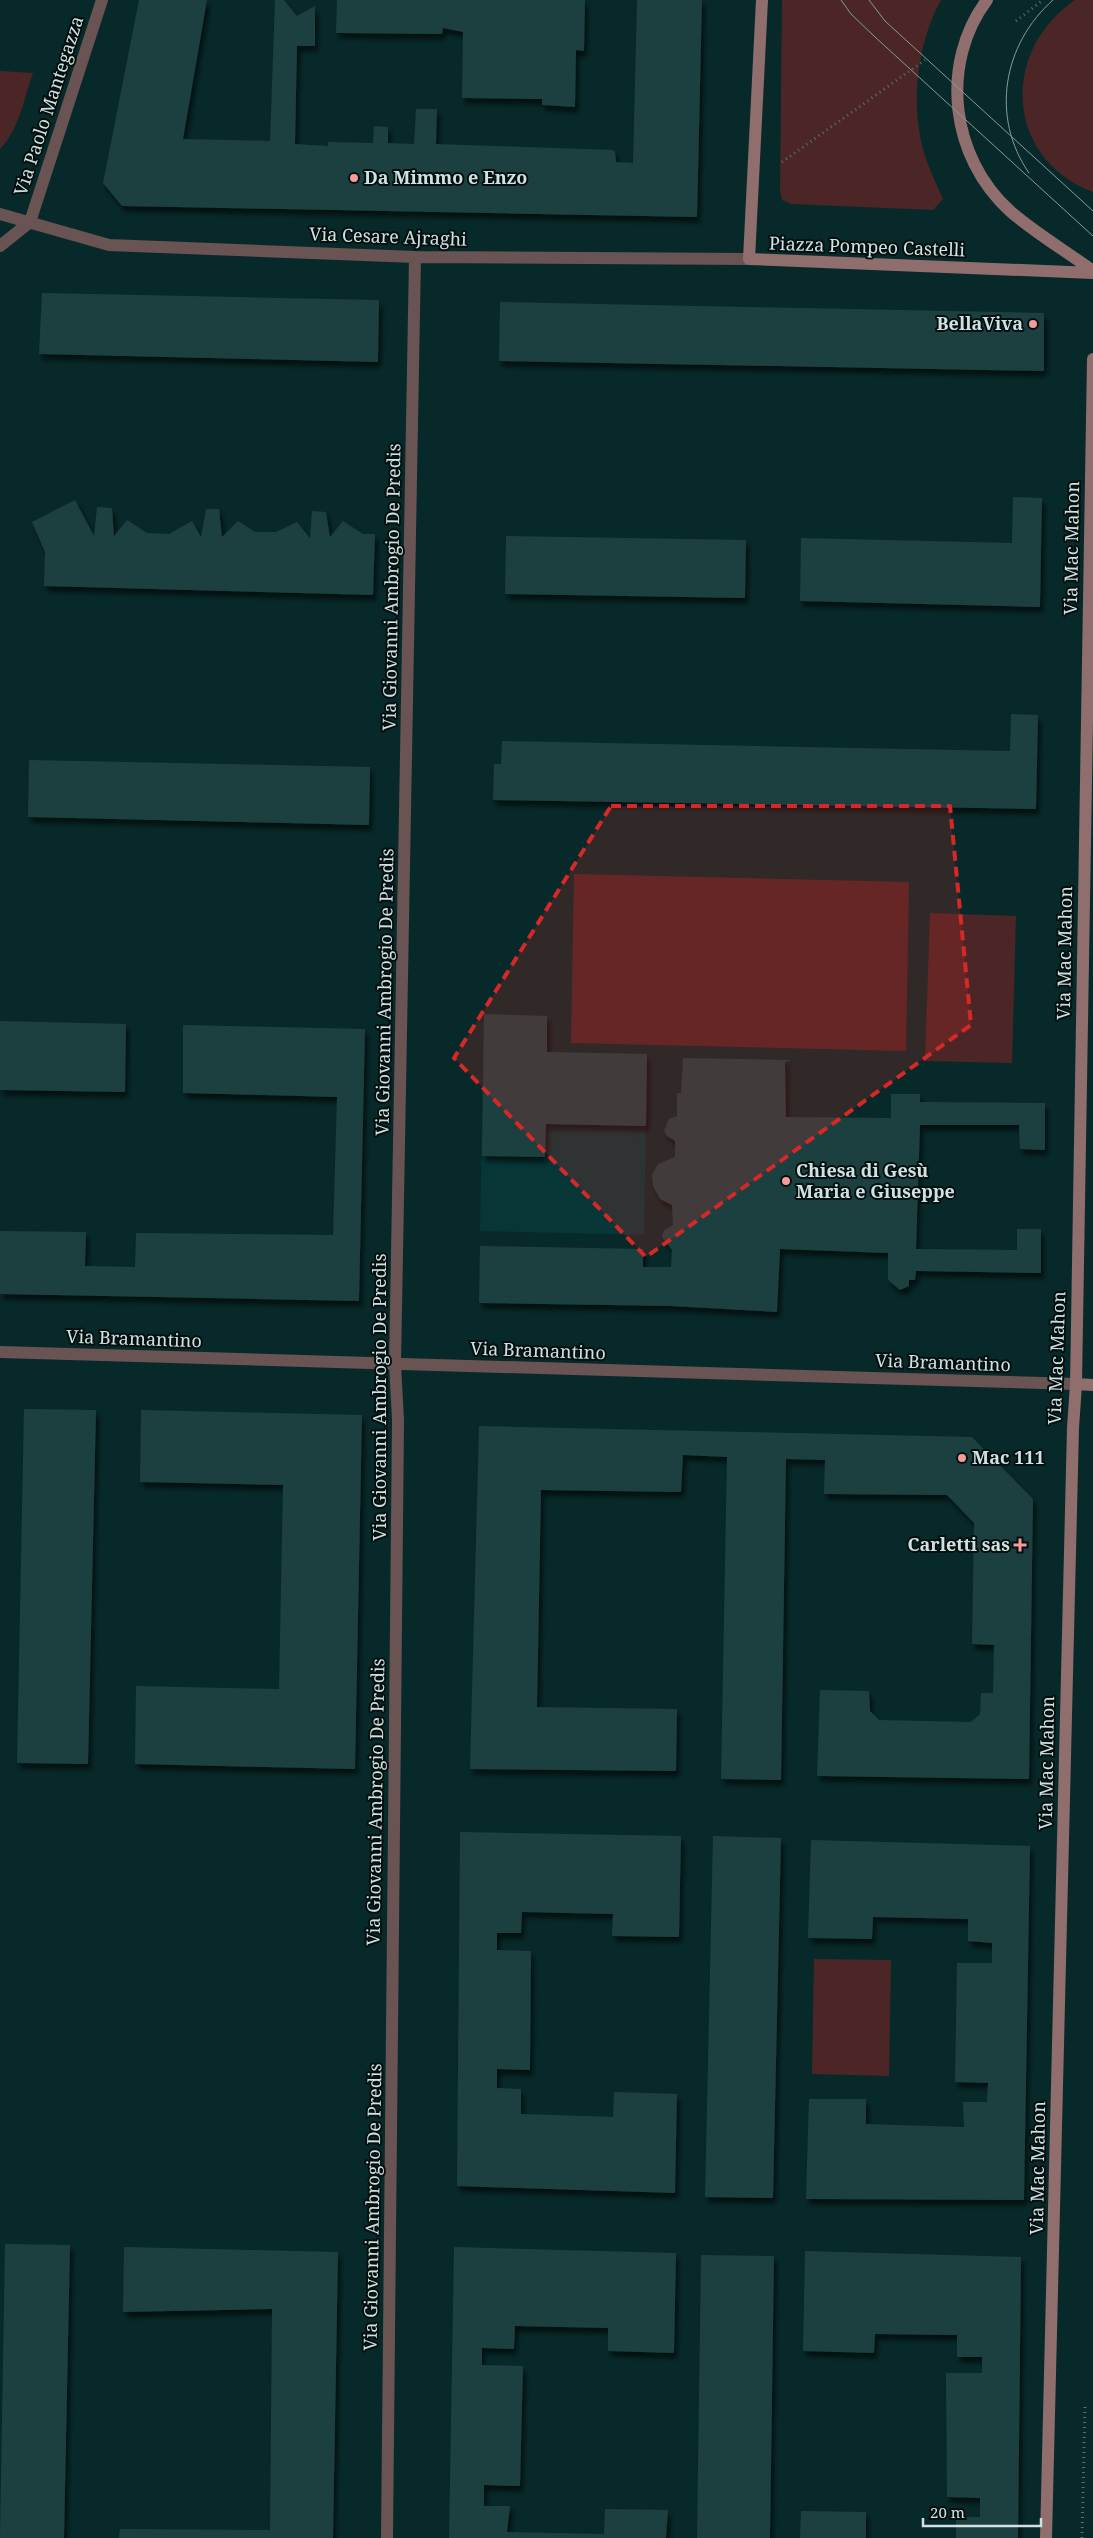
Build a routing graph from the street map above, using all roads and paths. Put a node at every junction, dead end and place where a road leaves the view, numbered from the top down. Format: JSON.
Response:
{"nodes":[{"id":1,"x":102,"y":0,"type":"edge"},
{"id":2,"x":762,"y":0,"type":"edge"},
{"id":3,"x":987,"y":0,"type":"edge"},
{"id":4,"x":1043,"y":0,"type":"edge"},
{"id":5,"x":1016,"y":21,"type":"dead end"},
{"id":6,"x":925,"y":60,"type":"dead end"},
{"id":7,"x":782,"y":163,"type":"dead end"},
{"id":8,"x":0,"y":214,"type":"edge"},
{"id":9,"x":30,"y":222,"type":"junction"},
{"id":10,"x":0,"y":246,"type":"edge"},
{"id":11,"x":415,"y":257,"type":"junction"},
{"id":12,"x":749,"y":260,"type":"junction"},
{"id":13,"x":1093,"y":272,"type":"edge"},
{"id":14,"x":1093,"y":359,"type":"edge"},
{"id":15,"x":0,"y":1352,"type":"edge"},
{"id":16,"x":395,"y":1364,"type":"junction"},
{"id":17,"x":1076,"y":1384,"type":"junction"},
{"id":18,"x":1093,"y":1385,"type":"edge"},
{"id":19,"x":1085,"y":2405,"type":"dead end"},
{"id":20,"x":387,"y":2538,"type":"edge"},
{"id":21,"x":1046,"y":2538,"type":"edge"},
{"id":22,"x":1082,"y":2538,"type":"edge"}],
"edges":[{"from":1,"to":9,"type":"street","name":"Via Paolo Mantegazza"},
{"from":2,"to":12,"type":"main road","name":"Piazza Pompeo Castelli"},
{"from":3,"to":13,"type":"main road"},
{"from":4,"to":5,"type":"path"},
{"from":6,"to":7,"type":"path"},
{"from":8,"to":9,"type":"street","name":"Via Cesare Ajraghi"},
{"from":9,"to":10,"type":"street"},
{"from":9,"to":11,"type":"street","name":"Via Cesare Ajraghi"},
{"from":11,"to":12,"type":"street","name":"Via Cesare Ajraghi"},
{"from":11,"to":16,"type":"street","name":"Via Giovanni Ambrogio De Predis"},
{"from":12,"to":13,"type":"main road","name":"Piazza Pompeo Castelli"},
{"from":14,"to":17,"type":"main road","name":"Via Mac Mahon"},
{"from":15,"to":16,"type":"street","name":"Via Bramantino"},
{"from":16,"to":17,"type":"street","name":"Via Bramantino"},
{"from":16,"to":20,"type":"street","name":"Via Giovanni Ambrogio De Predis"},
{"from":17,"to":18,"type":"main road"},
{"from":17,"to":21,"type":"main road","name":"Via Mac Mahon"},
{"from":19,"to":22,"type":"path"}]}
